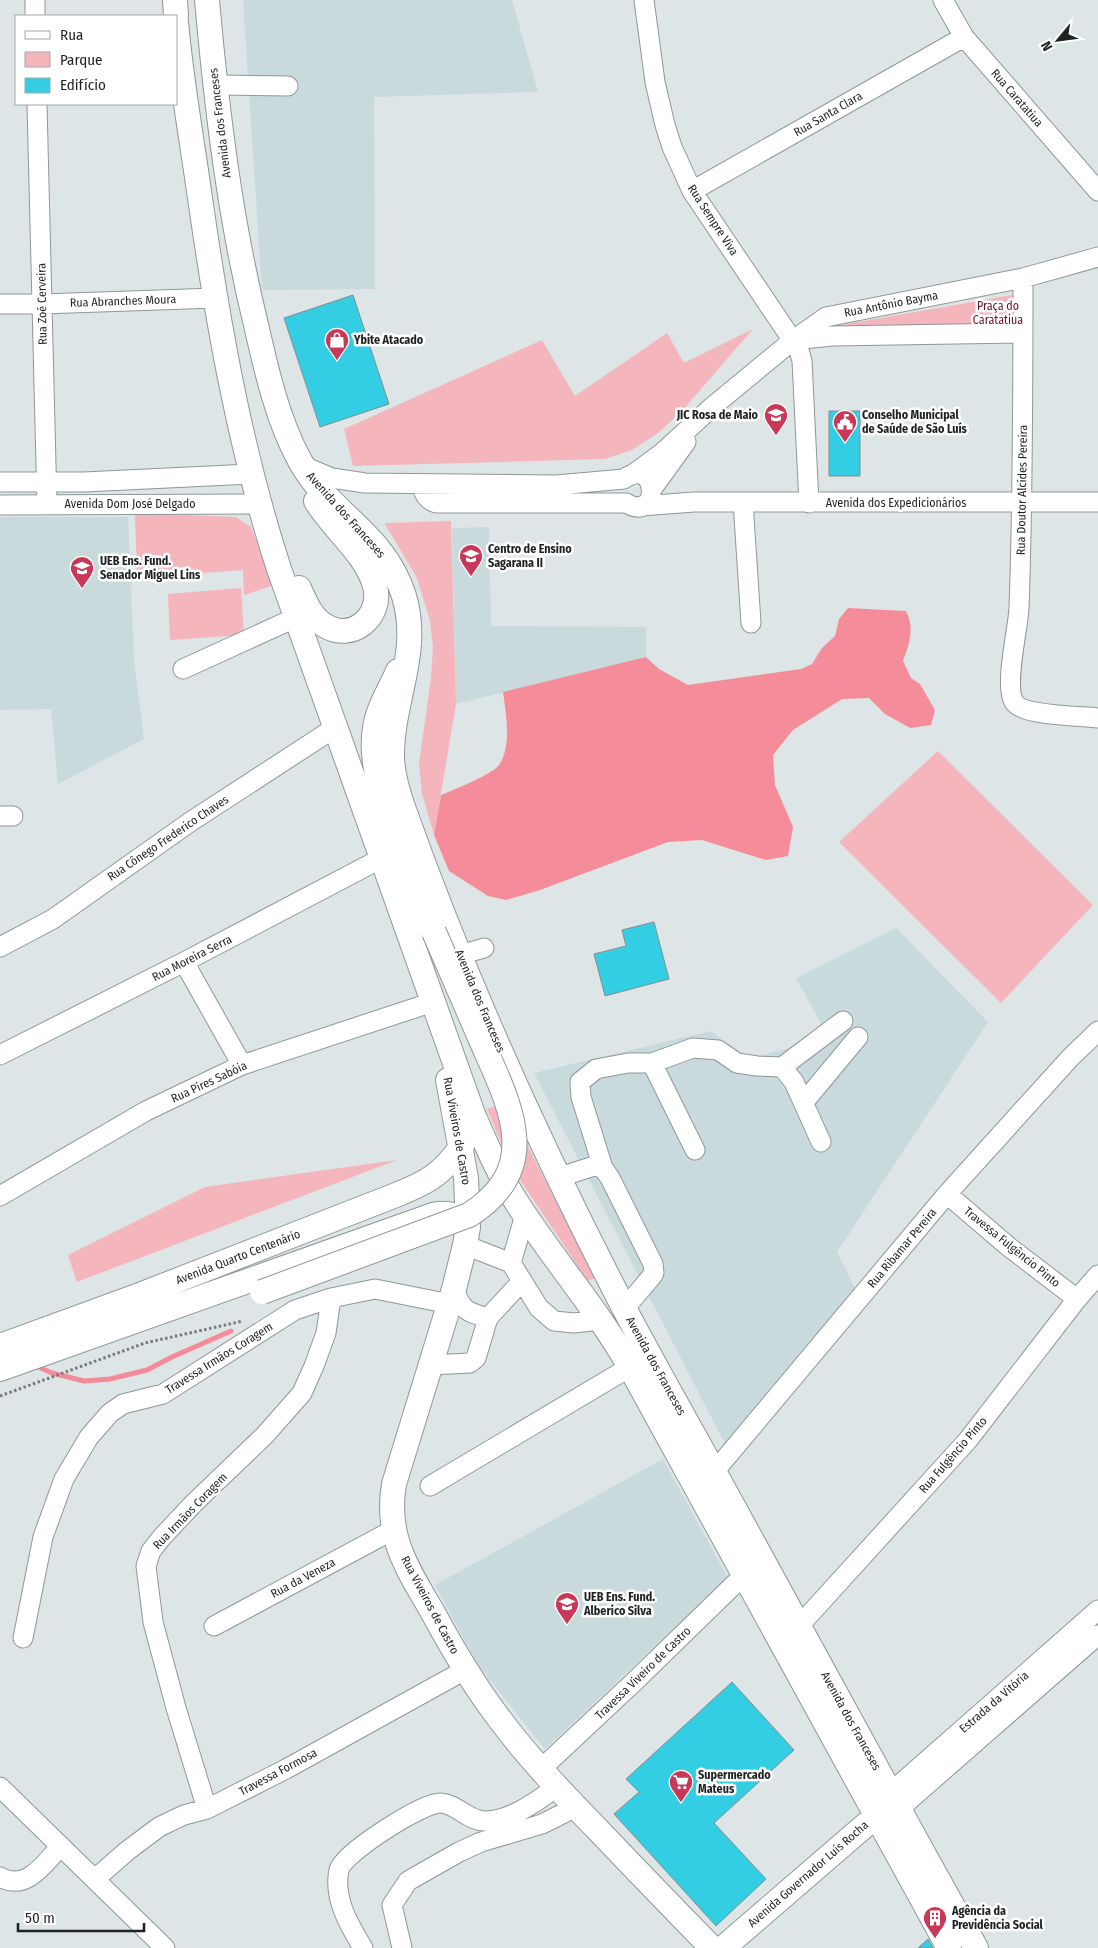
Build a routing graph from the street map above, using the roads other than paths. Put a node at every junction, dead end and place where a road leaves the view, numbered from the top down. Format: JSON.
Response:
{"nodes":[{"id":1,"x":35,"y":0,"type":"edge"},
{"id":2,"x":174,"y":0,"type":"edge"},
{"id":3,"x":208,"y":0,"type":"edge"},
{"id":4,"x":644,"y":0,"type":"edge"},
{"id":5,"x":943,"y":0,"type":"edge"},
{"id":6,"x":35,"y":15,"type":"edge"},
{"id":7,"x":176,"y":15,"type":"edge"},
{"id":8,"x":178,"y":37,"type":"edge"},
{"id":9,"x":964,"y":37,"type":"junction"},
{"id":10,"x":214,"y":85,"type":"junction"},
{"id":11,"x":288,"y":86,"type":"dead end"},
{"id":12,"x":37,"y":105,"type":"edge"},
{"id":13,"x":1098,"y":190,"type":"edge"},
{"id":14,"x":692,"y":191,"type":"junction"},
{"id":15,"x":1098,"y":257,"type":"edge"},
{"id":16,"x":1023,"y":278,"type":"junction"},
{"id":17,"x":216,"y":298,"type":"junction"},
{"id":18,"x":0,"y":304,"type":"edge"},
{"id":19,"x":42,"y":304,"type":"junction"},
{"id":20,"x":1023,"y":333,"type":"junction"},
{"id":21,"x":792,"y":341,"type":"junction"},
{"id":22,"x":236,"y":407,"type":"junction"},
{"id":23,"x":712,"y":407,"type":"junction"},
{"id":24,"x":284,"y":422,"type":"junction"},
{"id":25,"x":303,"y":466,"type":"junction"},
{"id":26,"x":251,"y":474,"type":"junction"},
{"id":27,"x":628,"y":477,"type":"junction"},
{"id":28,"x":0,"y":482,"type":"edge"},
{"id":29,"x":47,"y":482,"type":"junction"},
{"id":30,"x":421,"y":484,"type":"junction"},
{"id":31,"x":652,"y":490,"type":"junction"},
{"id":32,"x":694,"y":502,"type":"junction"},
{"id":33,"x":743,"y":502,"type":"junction"},
{"id":34,"x":1023,"y":502,"type":"junction"},
{"id":35,"x":1098,"y":502,"type":"edge"},
{"id":36,"x":809,"y":503,"type":"junction"},
{"id":37,"x":259,"y":504,"type":"junction"},
{"id":38,"x":0,"y":505,"type":"edge"},
{"id":39,"x":47,"y":505,"type":"junction"},
{"id":40,"x":633,"y":505,"type":"junction"},
{"id":41,"x":297,"y":617,"type":"junction"},
{"id":42,"x":751,"y":623,"type":"dead end"},
{"id":43,"x":410,"y":630,"type":"junction"},
{"id":44,"x":183,"y":669,"type":"dead end"},
{"id":45,"x":1098,"y":718,"type":"edge"},
{"id":46,"x":336,"y":728,"type":"junction"},
{"id":47,"x":382,"y":858,"type":"junction"},
{"id":48,"x":0,"y":948,"type":"edge"},
{"id":49,"x":484,"y":948,"type":"dead end"},
{"id":50,"x":460,"y":955,"type":"junction"},
{"id":51,"x":184,"y":962,"type":"junction"},
{"id":52,"x":433,"y":1002,"type":"junction"},
{"id":53,"x":843,"y":1021,"type":"dead end"},
{"id":54,"x":1098,"y":1031,"type":"edge"},
{"id":55,"x":858,"y":1036,"type":"dead end"},
{"id":56,"x":0,"y":1055,"type":"edge"},
{"id":57,"x":652,"y":1063,"type":"junction"},
{"id":58,"x":242,"y":1065,"type":"junction"},
{"id":59,"x":782,"y":1068,"type":"junction"},
{"id":60,"x":804,"y":1102,"type":"junction"},
{"id":61,"x":821,"y":1142,"type":"dead end"},
{"id":62,"x":462,"y":1146,"type":"junction"},
{"id":63,"x":695,"y":1150,"type":"dead end"},
{"id":64,"x":603,"y":1168,"type":"junction"},
{"id":65,"x":560,"y":1177,"type":"junction"},
{"id":66,"x":947,"y":1194,"type":"junction"},
{"id":67,"x":0,"y":1196,"type":"edge"},
{"id":68,"x":525,"y":1215,"type":"junction"},
{"id":69,"x":466,"y":1236,"type":"junction"},
{"id":70,"x":510,"y":1263,"type":"junction"},
{"id":71,"x":1098,"y":1275,"type":"edge"},
{"id":72,"x":522,"y":1281,"type":"junction"},
{"id":73,"x":452,"y":1297,"type":"junction"},
{"id":74,"x":331,"y":1298,"type":"junction"},
{"id":75,"x":1077,"y":1299,"type":"junction"},
{"id":76,"x":140,"y":1306,"type":"junction"},
{"id":77,"x":625,"y":1308,"type":"junction"},
{"id":78,"x":488,"y":1318,"type":"junction"},
{"id":79,"x":601,"y":1320,"type":"junction"},
{"id":80,"x":0,"y":1346,"type":"edge"},
{"id":81,"x":430,"y":1365,"type":"junction"},
{"id":82,"x":630,"y":1367,"type":"junction"},
{"id":83,"x":0,"y":1369,"type":"edge"},
{"id":84,"x":714,"y":1472,"type":"junction"},
{"id":85,"x":430,"y":1486,"type":"dead end"},
{"id":86,"x":393,"y":1530,"type":"junction"},
{"id":87,"x":744,"y":1575,"type":"junction"},
{"id":88,"x":1098,"y":1610,"type":"edge"},
{"id":89,"x":214,"y":1626,"type":"dead end"},
{"id":90,"x":799,"y":1626,"type":"junction"},
{"id":91,"x":23,"y":1638,"type":"dead end"},
{"id":92,"x":1094,"y":1646,"type":"edge"},
{"id":93,"x":465,"y":1670,"type":"junction"},
{"id":94,"x":541,"y":1769,"type":"junction"},
{"id":95,"x":0,"y":1787,"type":"edge"},
{"id":96,"x":558,"y":1787,"type":"junction"},
{"id":97,"x":892,"y":1796,"type":"junction"},
{"id":98,"x":576,"y":1807,"type":"junction"},
{"id":99,"x":207,"y":1809,"type":"junction"},
{"id":100,"x":876,"y":1816,"type":"junction"},
{"id":101,"x":484,"y":1822,"type":"junction"},
{"id":102,"x":481,"y":1842,"type":"junction"},
{"id":103,"x":60,"y":1847,"type":"junction"},
{"id":104,"x":0,"y":1877,"type":"edge"},
{"id":105,"x":95,"y":1879,"type":"junction"},
{"id":106,"x":678,"y":1913,"type":"junction"},
{"id":107,"x":166,"y":1948,"type":"edge"},
{"id":108,"x":363,"y":1948,"type":"edge"},
{"id":109,"x":402,"y":1948,"type":"edge"},
{"id":110,"x":687,"y":1948,"type":"edge"},
{"id":111,"x":712,"y":1948,"type":"edge"},
{"id":112,"x":723,"y":1948,"type":"edge"},
{"id":113,"x":949,"y":1948,"type":"edge"},
{"id":114,"x":976,"y":1948,"type":"edge"}],
"edges":[{"from":1,"to":6,"type":"street"},
{"from":2,"to":7,"type":"main road"},
{"from":3,"to":10,"type":"main road","name":"Avenida dos Franceses"},
{"from":4,"to":14,"type":"street","name":"Rua Sempre Viva"},
{"from":5,"to":9,"type":"street","name":"Rua Caratatiua"},
{"from":8,"to":17,"type":"main road","name":"Avenida dos Franceses"},
{"from":9,"to":13,"type":"street","name":"Rua Caratatiua"},
{"from":9,"to":14,"type":"street","name":"Rua Santa Clara"},
{"from":10,"to":11,"type":"street"},
{"from":10,"to":24,"type":"main road","name":"Avenida dos Franceses"},
{"from":12,"to":19,"type":"street","name":"Rua Zoé Cerveira"},
{"from":14,"to":21,"type":"street","name":"Rua Sempre Viva"},
{"from":15,"to":16,"type":"street","name":"Rua Antônio Bayma"},
{"from":16,"to":20,"type":"street","name":"Rua Doutor Alcídes Pereira"},
{"from":16,"to":21,"type":"street","name":"Rua Antônio Bayma"},
{"from":17,"to":19,"type":"street","name":"Rua Abranches Moura"},
{"from":17,"to":22,"type":"main road","name":"Avenida dos Franceses"},
{"from":18,"to":19,"type":"street","name":"Rua Abranches Moura"},
{"from":19,"to":29,"type":"street","name":"Rua Zoé Cerveira"},
{"from":20,"to":21,"type":"street"},
{"from":20,"to":34,"type":"street","name":"Rua Doutor Alcídes Pereira"},
{"from":21,"to":23,"type":"street","name":"Rua Antônio Bayma"},
{"from":21,"to":36,"type":"street","name":"Rua Sempre Viva"},
{"from":22,"to":24,"type":"main road"},
{"from":22,"to":26,"type":"main road","name":"Avenida dos Franceses"},
{"from":23,"to":27,"type":"street","name":"Rua Antônio Bayma"},
{"from":23,"to":31,"type":"street","name":"Rua Antônio Bayma"},
{"from":24,"to":25,"type":"main road","name":"Avenida dos Franceses"},
{"from":25,"to":30,"type":"street"},
{"from":25,"to":43,"type":"main road","name":"Avenida dos Franceses"},
{"from":26,"to":29,"type":"street","name":"Avenida Dom José Delgado"},
{"from":26,"to":37,"type":"main road","name":"Avenida dos Franceses"},
{"from":27,"to":30,"type":"street"},
{"from":27,"to":31,"type":"street","name":"Avenida dos Expedicionários"},
{"from":27,"to":40,"type":"street"},
{"from":28,"to":29,"type":"street","name":"Avenida Dom José Delgado"},
{"from":29,"to":39,"type":"street","name":"Rua Zoé Cerveira"},
{"from":30,"to":40,"type":"street","name":"Avenida dos Expedicionários"},
{"from":31,"to":32,"type":"street","name":"Avenida dos Expedicionários"},
{"from":31,"to":40,"type":"street"},
{"from":32,"to":33,"type":"street","name":"Avenida dos Expedicionários"},
{"from":32,"to":40,"type":"street","name":"Avenida dos Expedicionários"},
{"from":33,"to":36,"type":"street","name":"Avenida dos Expedicionários"},
{"from":33,"to":42,"type":"street"},
{"from":34,"to":35,"type":"street","name":"Avenida dos Expedicionários"},
{"from":34,"to":36,"type":"street","name":"Avenida dos Expedicionários"},
{"from":34,"to":45,"type":"street","name":"Rua Doutor Alcídes Pereira"},
{"from":37,"to":39,"type":"street","name":"Avenida Dom José Delgado"},
{"from":37,"to":41,"type":"main road","name":"Avenida dos Franceses"},
{"from":38,"to":39,"type":"street","name":"Avenida Dom José Delgado"},
{"from":41,"to":44,"type":"street"},
{"from":41,"to":46,"type":"main road","name":"Avenida dos Franceses"},
{"from":43,"to":50,"type":"main road","name":"Avenida dos Franceses"},
{"from":43,"to":76,"type":"main road","bridge":true},
{"from":46,"to":47,"type":"main road","name":"Avenida dos Franceses"},
{"from":46,"to":48,"type":"street","name":"Rua Cônego Frederico Chaves"},
{"from":47,"to":51,"type":"street","name":"Rua Moreira Serra"},
{"from":47,"to":52,"type":"main road","name":"Avenida dos Franceses"},
{"from":49,"to":50,"type":"street"},
{"from":50,"to":65,"type":"main road","name":"Avenida dos Franceses"},
{"from":51,"to":56,"type":"street","name":"Rua Moreira Serra"},
{"from":51,"to":58,"type":"street"},
{"from":52,"to":58,"type":"street","name":"Rua Píres Sabóia"},
{"from":52,"to":62,"type":"main road","name":"Rua Viveiros de Castro"},
{"from":52,"to":68,"type":"main road","name":"Avenida dos Franceses"},
{"from":53,"to":59,"type":"street"},
{"from":54,"to":66,"type":"street","name":"Rua Ribamar Pereira"},
{"from":55,"to":60,"type":"street"},
{"from":57,"to":59,"type":"street"},
{"from":57,"to":63,"type":"street"},
{"from":57,"to":64,"type":"street"},
{"from":58,"to":67,"type":"street","name":"Rua Píres Sabóia"},
{"from":59,"to":60,"type":"street"},
{"from":60,"to":61,"type":"street"},
{"from":62,"to":69,"type":"main road","name":"Rua Viveiros de Castro"},
{"from":62,"to":76,"type":"main road","name":"Avenida Quarto Centenário"},
{"from":64,"to":65,"type":"street"},
{"from":64,"to":77,"type":"street"},
{"from":65,"to":77,"type":"main road","name":"Avenida dos Franceses"},
{"from":66,"to":75,"type":"street","name":"Travessa Fulgêncio Pinto"},
{"from":66,"to":84,"type":"street","name":"Rua Ribamar Pereira"},
{"from":68,"to":70,"type":"street"},
{"from":68,"to":79,"type":"main road","name":"Avenida dos Franceses"},
{"from":69,"to":70,"type":"street"},
{"from":69,"to":73,"type":"main road","name":"Rua Viveiros de Castro"},
{"from":69,"to":76,"type":"main road","name":"Avenida Quarto Centenário"},
{"from":70,"to":72,"type":"street"},
{"from":71,"to":75,"type":"street","name":"Rua Fulgêncio Pinto"},
{"from":72,"to":78,"type":"street"},
{"from":72,"to":79,"type":"street"},
{"from":73,"to":74,"type":"street","name":"Travessa Irmãos Coragem"},
{"from":73,"to":78,"type":"street"},
{"from":73,"to":81,"type":"main road","name":"Rua Viveiros de Castro"},
{"from":74,"to":91,"type":"street","name":"Travessa Irmãos Coragem"},
{"from":74,"to":99,"type":"street","name":"Rua Irmãos Coragem"},
{"from":75,"to":90,"type":"street","name":"Rua Fulgêncio Pinto"},
{"from":76,"to":80,"type":"main road","name":"Avenida Quarto Centenário"},
{"from":76,"to":83,"type":"main road","name":"Avenida Quarto Centenário"},
{"from":77,"to":84,"type":"main road","name":"Avenida dos Franceses"},
{"from":78,"to":81,"type":"street"},
{"from":79,"to":82,"type":"main road","name":"Avenida dos Franceses"},
{"from":81,"to":86,"type":"main road","name":"Rua Viveiros de Castro"},
{"from":82,"to":85,"type":"street"},
{"from":82,"to":87,"type":"main road","name":"Avenida dos Franceses"},
{"from":84,"to":90,"type":"main road","name":"Avenida dos Franceses"},
{"from":86,"to":89,"type":"street","name":"Rua da Veneza"},
{"from":86,"to":93,"type":"main road","name":"Rua Viveiros de Castro"},
{"from":87,"to":94,"type":"street","name":"Travessa Viveiro de Castro"},
{"from":87,"to":100,"type":"main road","name":"Avenida dos Franceses"},
{"from":88,"to":97,"type":"street","name":"Estrada da Vitória"},
{"from":90,"to":97,"type":"main road","name":"Avenida dos Franceses"},
{"from":92,"to":97,"type":"street","name":"Estrada da Vitória"},
{"from":93,"to":94,"type":"main road","name":"Rua Viveiros de Castro"},
{"from":93,"to":99,"type":"street","name":"Travessa Formosa"},
{"from":94,"to":96,"type":"main road","name":"Rua Viveiros de Castro"},
{"from":95,"to":103,"type":"street"},
{"from":96,"to":98,"type":"main road","name":"Rua Viveiros de Castro"},
{"from":96,"to":101,"type":"street"},
{"from":97,"to":100,"type":"main road","name":"Avenida Governador Luís Rocha"},
{"from":97,"to":114,"type":"main road","name":"Avenida dos Franceses"},
{"from":98,"to":102,"type":"street"},
{"from":98,"to":106,"type":"main road","name":"Rua Viveiros de Castro"},
{"from":99,"to":105,"type":"street","name":"Travessa Formosa"},
{"from":100,"to":112,"type":"main road","name":"Avenida Governador Luís Rocha"},
{"from":100,"to":113,"type":"main road","name":"Avenida dos Franceses"},
{"from":101,"to":102,"type":"street"},
{"from":101,"to":108,"type":"street"},
{"from":102,"to":109,"type":"street"},
{"from":103,"to":104,"type":"street"},
{"from":103,"to":105,"type":"street"},
{"from":105,"to":107,"type":"street"},
{"from":106,"to":110,"type":"main road"},
{"from":106,"to":111,"type":"main road","name":"Rua Viveiros de Castro"}]}
